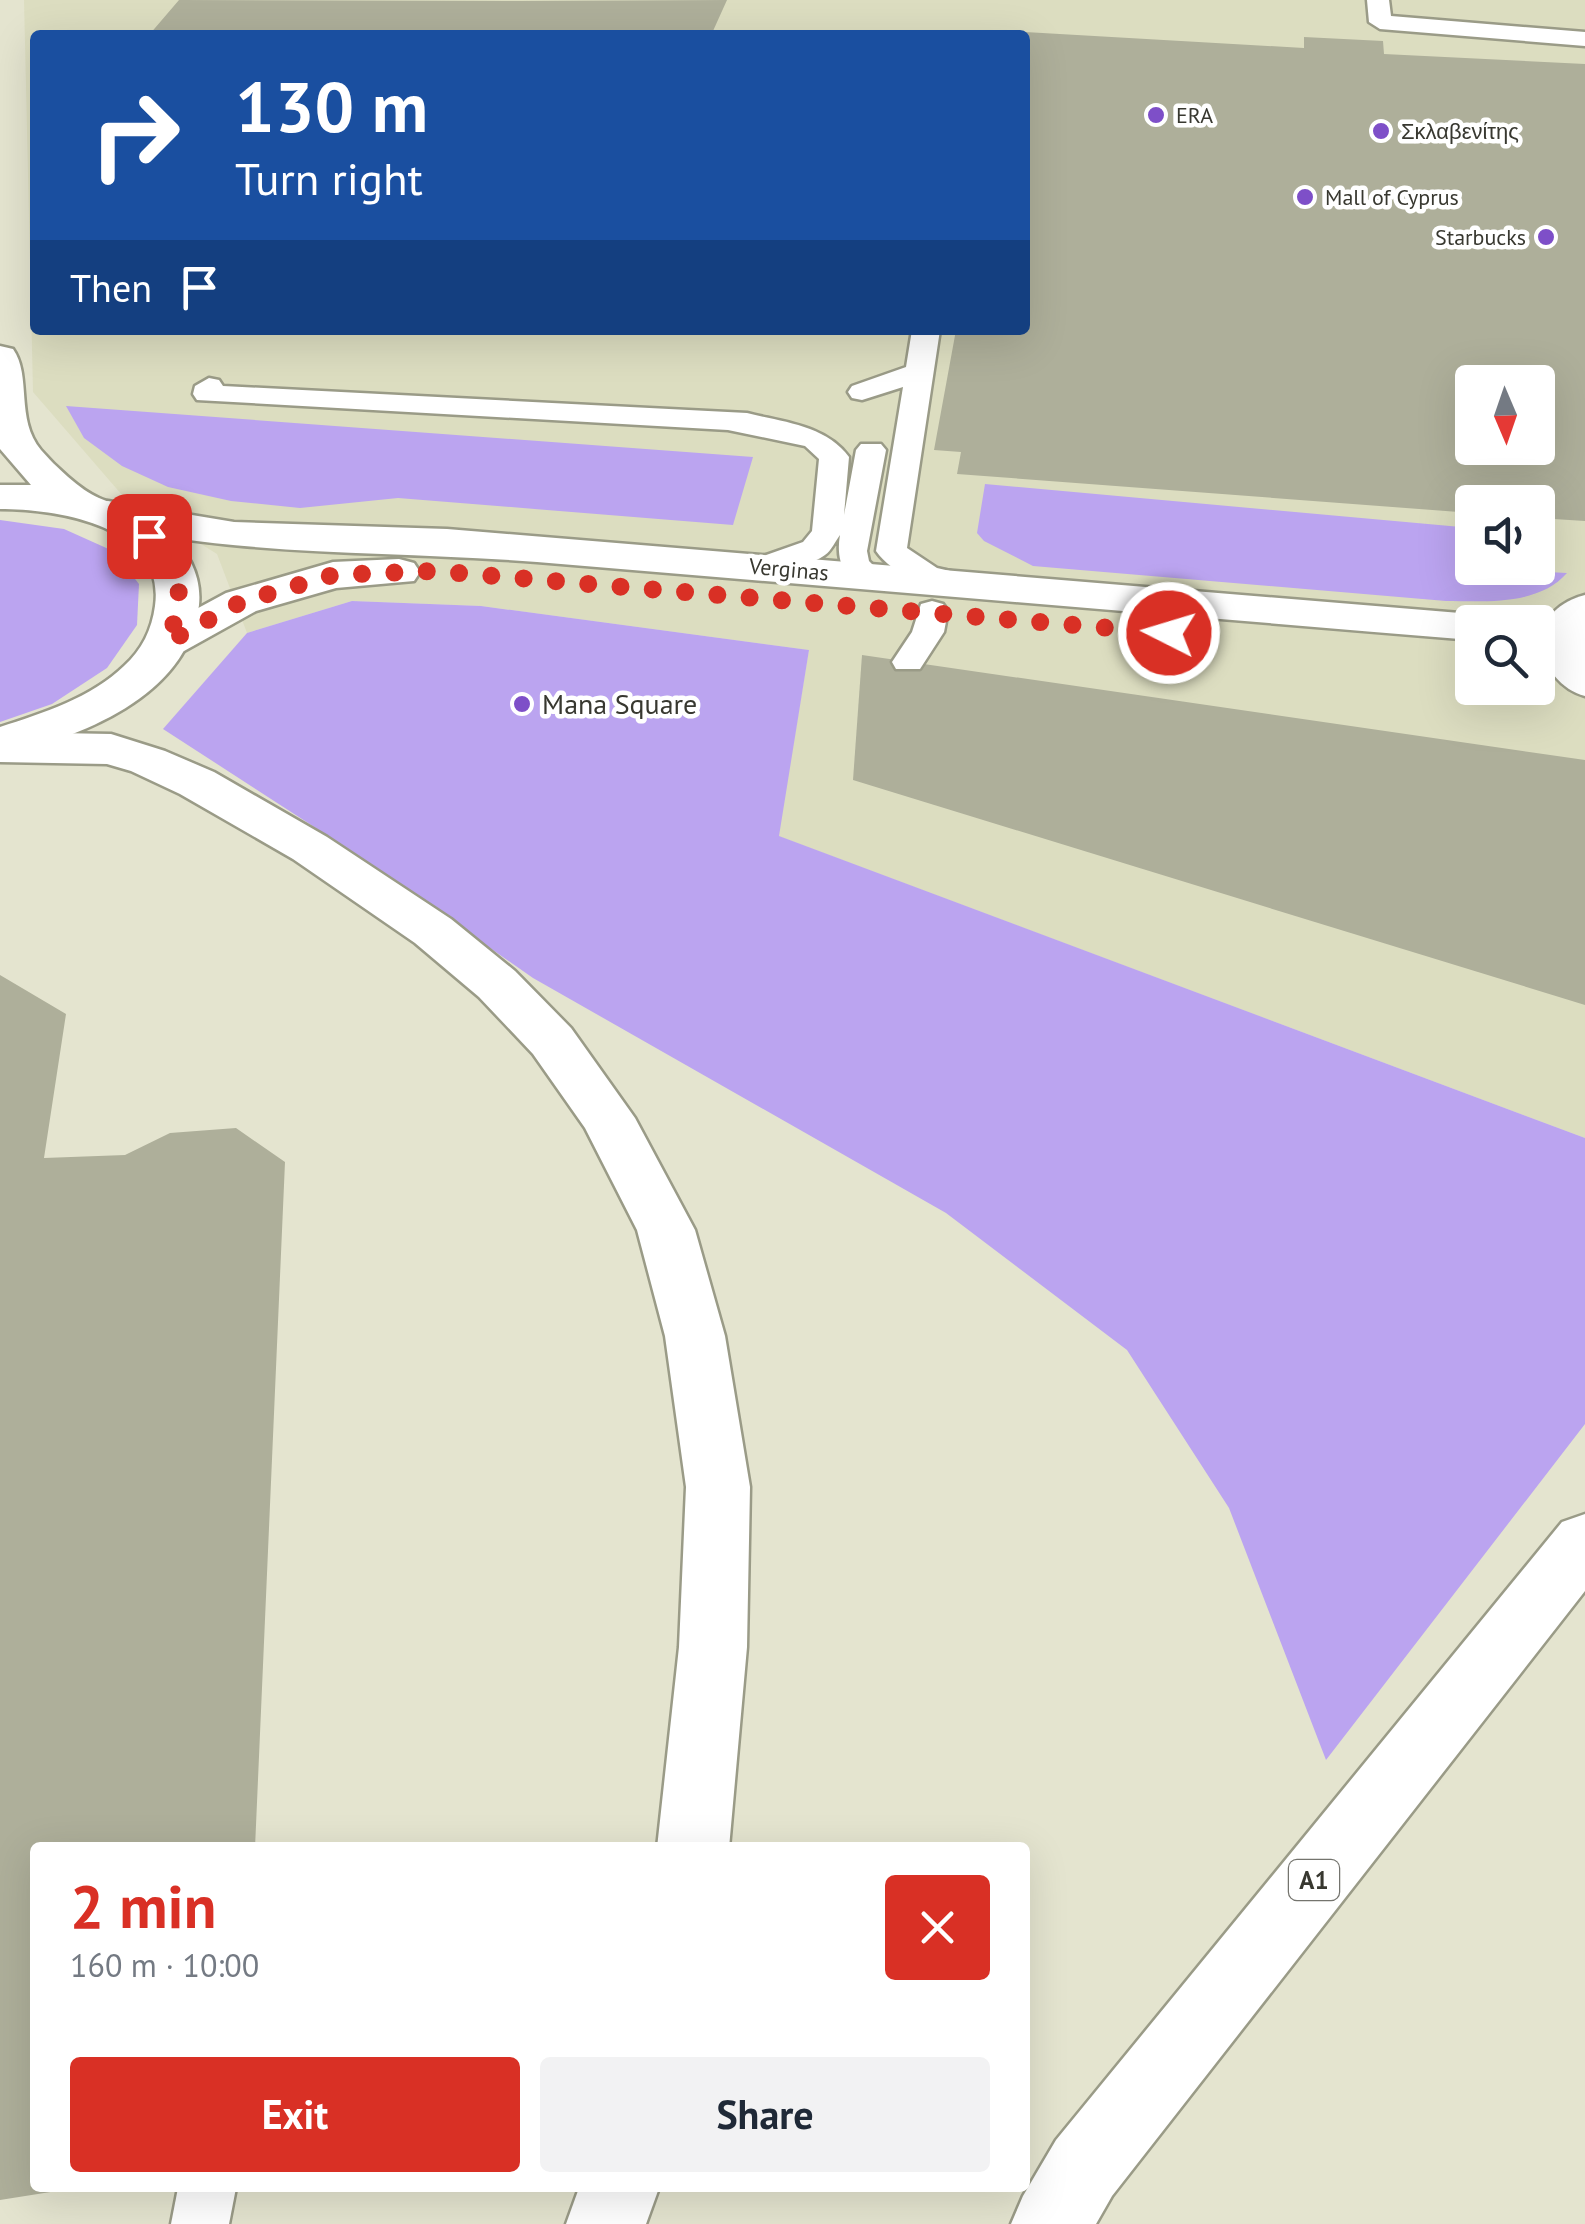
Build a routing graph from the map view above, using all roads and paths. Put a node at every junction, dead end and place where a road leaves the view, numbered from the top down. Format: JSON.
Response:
{"nodes":[{"id":1,"x":1378,"y":0,"type":"edge"},
{"id":2,"x":1585,"y":40,"type":"edge"},
{"id":3,"x":925,"y":335,"type":"edge"},
{"id":4,"x":0,"y":356,"type":"edge"},
{"id":5,"x":916,"y":378,"type":"junction"},
{"id":6,"x":209,"y":386,"type":"dead end"},
{"id":7,"x":862,"y":392,"type":"dead end"},
{"id":8,"x":562,"y":402,"type":"dead end"},
{"id":9,"x":747,"y":422,"type":"junction"},
{"id":10,"x":871,"y":450,"type":"dead end"},
{"id":11,"x":0,"y":497,"type":"edge"},
{"id":12,"x":94,"y":509,"type":"junction"},
{"id":13,"x":763,"y":567,"type":"junction"},
{"id":14,"x":868,"y":576,"type":"junction"},
{"id":15,"x":949,"y":598,"type":"junction"},
{"id":16,"x":1563,"y":619,"type":"edge"},
{"id":17,"x":1455,"y":625,"type":"edge"},
{"id":18,"x":168,"y":642,"type":"junction"},
{"id":19,"x":1455,"y":660,"type":"edge"},
{"id":20,"x":908,"y":662,"type":"dead end"},
{"id":21,"x":1555,"y":676,"type":"edge"},
{"id":22,"x":1585,"y":683,"type":"edge"},
{"id":23,"x":0,"y":745,"type":"edge"},
{"id":24,"x":1585,"y":1542,"type":"edge"},
{"id":25,"x":695,"y":1842,"type":"edge"},
{"id":26,"x":206,"y":2192,"type":"edge"},
{"id":27,"x":618,"y":2192,"type":"edge"},
{"id":28,"x":200,"y":2224,"type":"edge"},
{"id":29,"x":606,"y":2224,"type":"edge"},
{"id":30,"x":1051,"y":2224,"type":"edge"}],
"edges":[{"from":1,"to":2,"type":"lane"},
{"from":3,"to":5,"type":"lane"},
{"from":4,"to":12,"type":"main road"},
{"from":5,"to":7,"type":"lane"},
{"from":5,"to":15,"type":"lane"},
{"from":6,"to":9,"type":"lane"},
{"from":8,"to":9,"type":"lane"},
{"from":9,"to":13,"type":"lane"},
{"from":10,"to":14,"type":"lane"},
{"from":11,"to":12,"type":"main road"},
{"from":12,"to":13,"type":"main road","name":"Verginas"},
{"from":12,"to":18,"type":"main road"},
{"from":13,"to":14,"type":"main road","name":"Verginas"},
{"from":14,"to":15,"type":"main road","name":"Verginas"},
{"from":15,"to":17,"type":"main road","name":"Verginas"},
{"from":15,"to":18,"type":"main road","name":"Verginas"},
{"from":15,"to":19,"type":"main road","name":"Verginas"},
{"from":15,"to":20,"type":"lane"},
{"from":16,"to":22,"type":"main road"},
{"from":18,"to":23,"type":"main road"},
{"from":21,"to":22,"type":"main road"},
{"from":23,"to":25,"type":"main road"},
{"from":24,"to":30,"type":"main road","number":"A1"},
{"from":26,"to":28,"type":"lane"},
{"from":27,"to":29,"type":"main road"}]}
